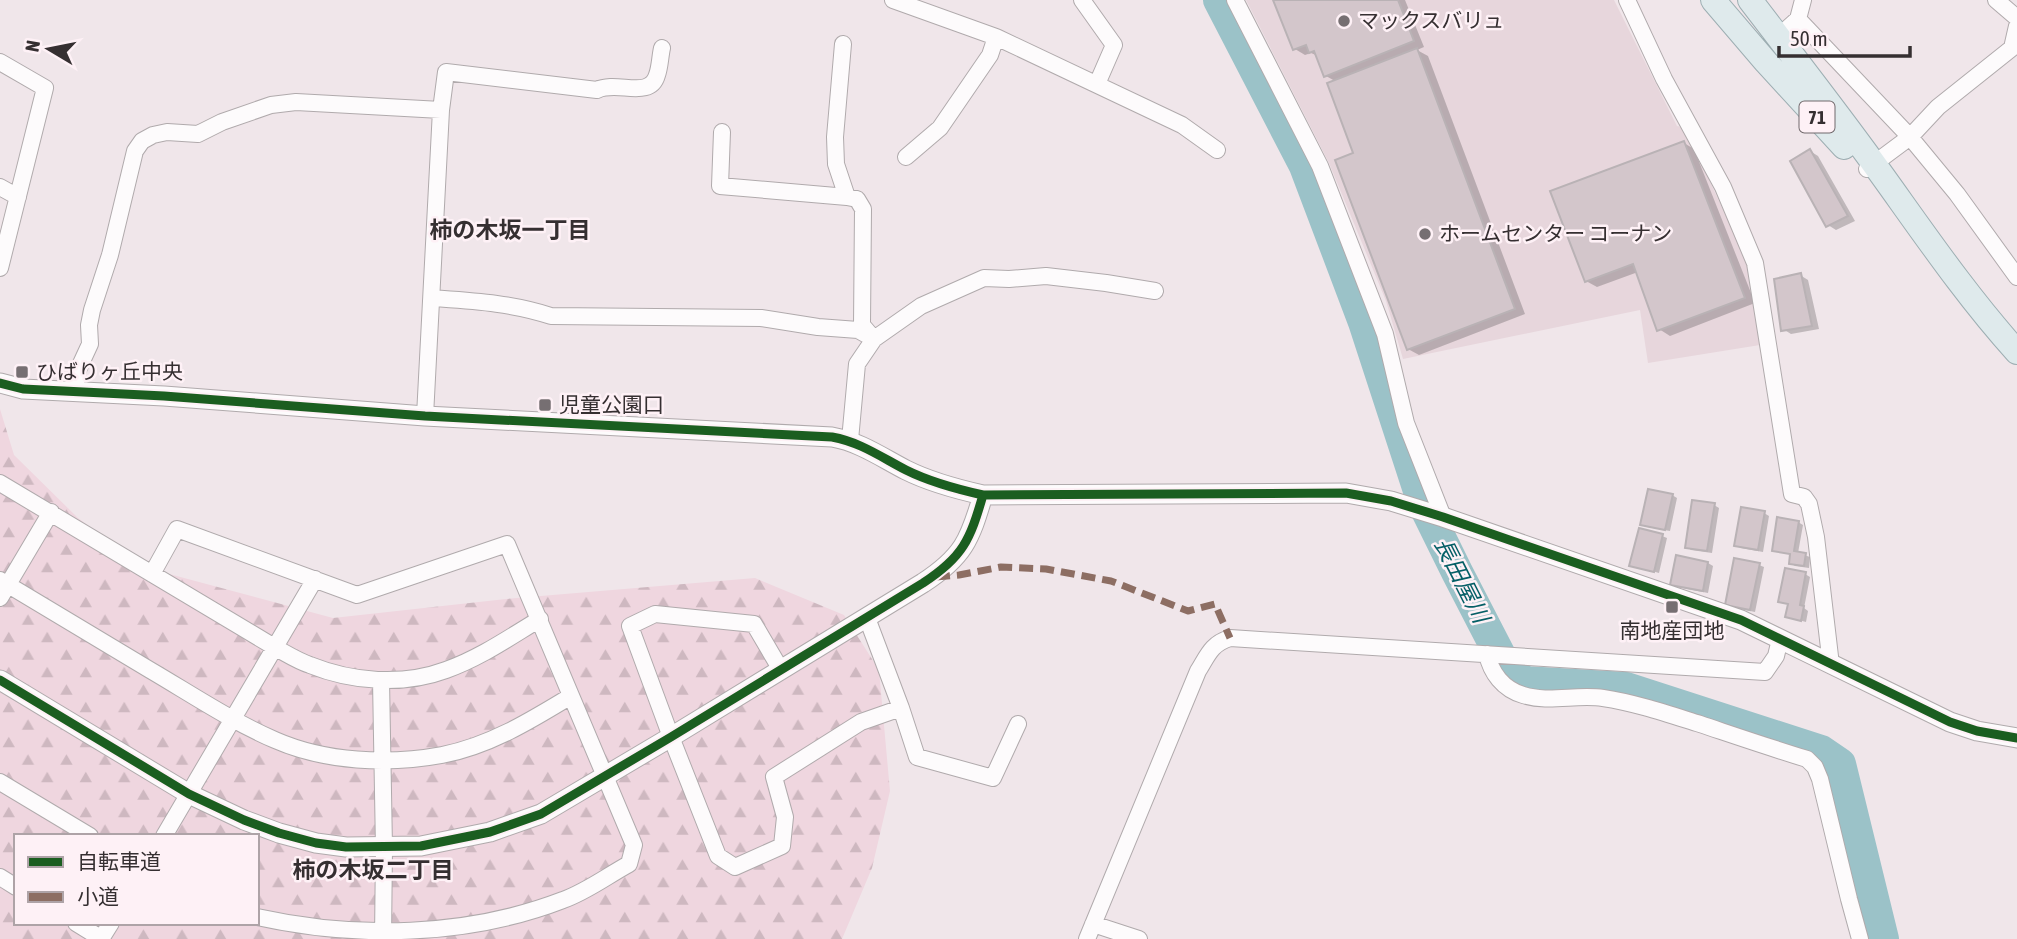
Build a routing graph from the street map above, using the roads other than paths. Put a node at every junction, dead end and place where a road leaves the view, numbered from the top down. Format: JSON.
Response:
{"nodes":[{"id":1,"x":892,"y":0,"type":"edge"},
{"id":2,"x":1082,"y":0,"type":"edge"},
{"id":3,"x":1235,"y":0,"type":"edge"},
{"id":4,"x":1627,"y":0,"type":"edge"},
{"id":5,"x":1713,"y":0,"type":"edge"},
{"id":6,"x":1750,"y":0,"type":"edge"},
{"id":7,"x":1803,"y":0,"type":"edge"},
{"id":8,"x":1996,"y":0,"type":"edge"},
{"id":9,"x":2017,"y":18,"type":"edge"},
{"id":10,"x":1798,"y":19,"type":"junction"},
{"id":11,"x":2017,"y":26,"type":"edge"},
{"id":12,"x":996,"y":37,"type":"junction"},
{"id":13,"x":1778,"y":37,"type":"junction"},
{"id":14,"x":844,"y":44,"type":"dead end"},
{"id":15,"x":662,"y":48,"type":"dead end"},
{"id":16,"x":2015,"y":48,"type":"edge"},
{"id":17,"x":0,"y":62,"type":"edge"},
{"id":18,"x":1097,"y":84,"type":"junction"},
{"id":19,"x":442,"y":110,"type":"junction"},
{"id":20,"x":722,"y":132,"type":"dead end"},
{"id":21,"x":1910,"y":137,"type":"junction"},
{"id":22,"x":1217,"y":150,"type":"dead end"},
{"id":23,"x":906,"y":157,"type":"dead end"},
{"id":24,"x":1869,"y":167,"type":"junction"},
{"id":25,"x":0,"y":187,"type":"edge"},
{"id":26,"x":18,"y":197,"type":"junction"},
{"id":27,"x":847,"y":197,"type":"junction"},
{"id":28,"x":0,"y":268,"type":"edge"},
{"id":29,"x":2017,"y":277,"type":"edge"},
{"id":30,"x":1155,"y":290,"type":"dead end"},
{"id":31,"x":432,"y":298,"type":"junction"},
{"id":32,"x":874,"y":339,"type":"junction"},
{"id":33,"x":2017,"y":352,"type":"edge"},
{"id":34,"x":0,"y":383,"type":"edge"},
{"id":35,"x":75,"y":391,"type":"junction"},
{"id":36,"x":425,"y":416,"type":"junction"},
{"id":37,"x":850,"y":440,"type":"junction"},
{"id":38,"x":0,"y":483,"type":"edge"},
{"id":39,"x":983,"y":495,"type":"junction"},
{"id":40,"x":51,"y":512,"type":"junction"},
{"id":41,"x":1443,"y":517,"type":"junction"},
{"id":42,"x":152,"y":574,"type":"junction"},
{"id":43,"x":316,"y":579,"type":"junction"},
{"id":44,"x":3,"y":587,"type":"edge"},
{"id":45,"x":867,"y":618,"type":"junction"},
{"id":46,"x":540,"y":619,"type":"junction"},
{"id":47,"x":1780,"y":639,"type":"junction"},
{"id":48,"x":276,"y":648,"type":"junction"},
{"id":49,"x":1489,"y":654,"type":"junction"},
{"id":50,"x":1831,"y":665,"type":"junction"},
{"id":51,"x":781,"y":670,"type":"junction"},
{"id":52,"x":0,"y":680,"type":"edge"},
{"id":53,"x":381,"y":680,"type":"junction"},
{"id":54,"x":571,"y":696,"type":"junction"},
{"id":55,"x":901,"y":708,"type":"junction"},
{"id":56,"x":233,"y":720,"type":"junction"},
{"id":57,"x":1018,"y":724,"type":"dead end"},
{"id":58,"x":671,"y":737,"type":"junction"},
{"id":59,"x":2017,"y":738,"type":"edge"},
{"id":60,"x":382,"y":761,"type":"junction"},
{"id":61,"x":605,"y":777,"type":"junction"},
{"id":62,"x":0,"y":782,"type":"edge"},
{"id":63,"x":189,"y":794,"type":"junction"},
{"id":64,"x":87,"y":834,"type":"edge"},
{"id":65,"x":165,"y":834,"type":"edge"},
{"id":66,"x":384,"y":848,"type":"junction"},
{"id":67,"x":259,"y":917,"type":"edge"},
{"id":68,"x":79,"y":925,"type":"edge"},
{"id":69,"x":1090,"y":932,"type":"edge"},
{"id":70,"x":463,"y":934,"type":"edge"},
{"id":71,"x":383,"y":938,"type":"edge"},
{"id":72,"x":101,"y":939,"type":"edge"},
{"id":73,"x":1139,"y":939,"type":"edge"},
{"id":74,"x":1860,"y":939,"type":"edge"}],
"edges":[{"from":1,"to":12,"type":"street"},
{"from":2,"to":18,"type":"street"},
{"from":3,"to":41,"type":"street"},
{"from":4,"to":50,"type":"street"},
{"from":5,"to":24,"type":"main road","number":"71"},
{"from":6,"to":13,"type":"main road","number":"71"},
{"from":7,"to":10,"type":"street"},
{"from":8,"to":9,"type":"street"},
{"from":10,"to":13,"type":"street"},
{"from":10,"to":21,"type":"street"},
{"from":11,"to":16,"type":"street"},
{"from":12,"to":18,"type":"street"},
{"from":12,"to":23,"type":"street"},
{"from":13,"to":24,"type":"main road","number":"71"},
{"from":14,"to":27,"type":"street"},
{"from":15,"to":19,"type":"street"},
{"from":16,"to":21,"type":"street"},
{"from":17,"to":26,"type":"street"},
{"from":18,"to":22,"type":"street"},
{"from":19,"to":31,"type":"street"},
{"from":19,"to":35,"type":"street"},
{"from":20,"to":27,"type":"street"},
{"from":21,"to":24,"type":"street"},
{"from":21,"to":29,"type":"street"},
{"from":24,"to":33,"type":"main road","number":"71"},
{"from":25,"to":26,"type":"street"},
{"from":26,"to":28,"type":"street"},
{"from":27,"to":32,"type":"street"},
{"from":30,"to":32,"type":"street"},
{"from":31,"to":32,"type":"street"},
{"from":31,"to":36,"type":"street"},
{"from":32,"to":37,"type":"street"},
{"from":34,"to":35,"type":"street"},
{"from":35,"to":36,"type":"street"},
{"from":36,"to":37,"type":"street"},
{"from":37,"to":39,"type":"street"},
{"from":38,"to":40,"type":"street"},
{"from":39,"to":41,"type":"street"},
{"from":39,"to":45,"type":"street"},
{"from":40,"to":42,"type":"street"},
{"from":40,"to":44,"type":"street"},
{"from":41,"to":47,"type":"street"},
{"from":42,"to":43,"type":"street"},
{"from":42,"to":48,"type":"street"},
{"from":43,"to":46,"type":"street"},
{"from":43,"to":48,"type":"street"},
{"from":44,"to":56,"type":"street"},
{"from":45,"to":51,"type":"street"},
{"from":45,"to":55,"type":"street"},
{"from":46,"to":53,"type":"street"},
{"from":46,"to":54,"type":"street"},
{"from":47,"to":49,"type":"street"},
{"from":47,"to":50,"type":"street"},
{"from":48,"to":53,"type":"street"},
{"from":48,"to":56,"type":"street"},
{"from":49,"to":69,"type":"street"},
{"from":49,"to":74,"type":"street"},
{"from":50,"to":59,"type":"street"},
{"from":51,"to":58,"type":"street"},
{"from":51,"to":58,"type":"street"},
{"from":52,"to":63,"type":"street"},
{"from":53,"to":60,"type":"street"},
{"from":54,"to":60,"type":"street"},
{"from":54,"to":61,"type":"street"},
{"from":55,"to":57,"type":"street"},
{"from":55,"to":58,"type":"street"},
{"from":56,"to":60,"type":"street"},
{"from":56,"to":63,"type":"street"},
{"from":58,"to":61,"type":"street"},
{"from":60,"to":66,"type":"street"},
{"from":61,"to":66,"type":"street"},
{"from":61,"to":70,"type":"street"},
{"from":62,"to":64,"type":"street"},
{"from":63,"to":65,"type":"street"},
{"from":63,"to":66,"type":"street"},
{"from":66,"to":71,"type":"street"},
{"from":67,"to":71,"type":"street"},
{"from":68,"to":72,"type":"street"},
{"from":69,"to":73,"type":"street"},
{"from":70,"to":71,"type":"street"}]}
